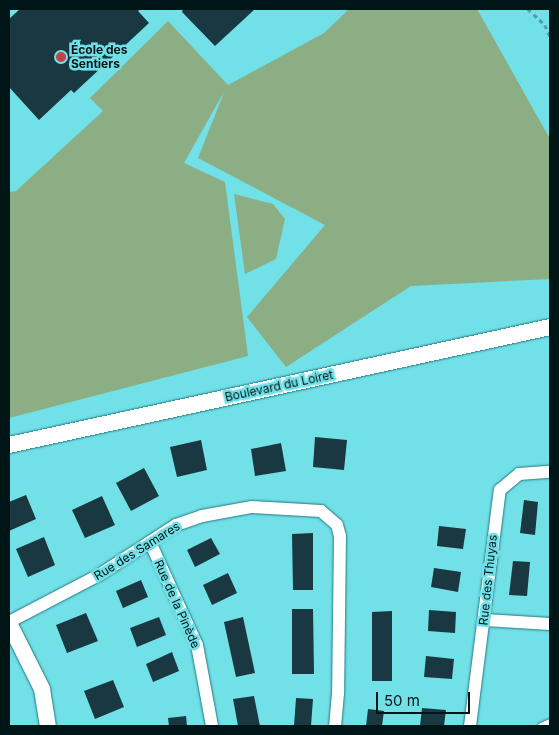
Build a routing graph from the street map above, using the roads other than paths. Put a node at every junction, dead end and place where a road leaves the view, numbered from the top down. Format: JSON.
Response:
{"nodes":[{"id":1,"x":550,"y":327,"type":"edge"},
{"id":2,"x":9,"y":445,"type":"edge"},
{"id":3,"x":550,"y":472,"type":"edge"},
{"id":4,"x":150,"y":542,"type":"junction"},
{"id":5,"x":485,"y":620,"type":"junction"},
{"id":6,"x":9,"y":623,"type":"edge"},
{"id":7,"x":550,"y":624,"type":"edge"},
{"id":8,"x":550,"y":722,"type":"edge"},
{"id":9,"x":48,"y":726,"type":"edge"},
{"id":10,"x":212,"y":726,"type":"edge"},
{"id":11,"x":335,"y":726,"type":"edge"},
{"id":12,"x":470,"y":726,"type":"edge"},
{"id":13,"x":541,"y":726,"type":"edge"}],
"edges":[{"from":1,"to":2,"type":"street","name":"Boulevard du Loiret"},
{"from":3,"to":5,"type":"street","name":"Rue des Thuyas"},
{"from":4,"to":6,"type":"street","name":"Rue des Samares"},
{"from":4,"to":10,"type":"street","name":"Rue de la Pinède"},
{"from":4,"to":11,"type":"street","name":"Rue des Samares"},
{"from":5,"to":7,"type":"street"},
{"from":5,"to":12,"type":"street","name":"Rue des Thuyas"},
{"from":6,"to":9,"type":"street"},
{"from":8,"to":13,"type":"lane"}]}
